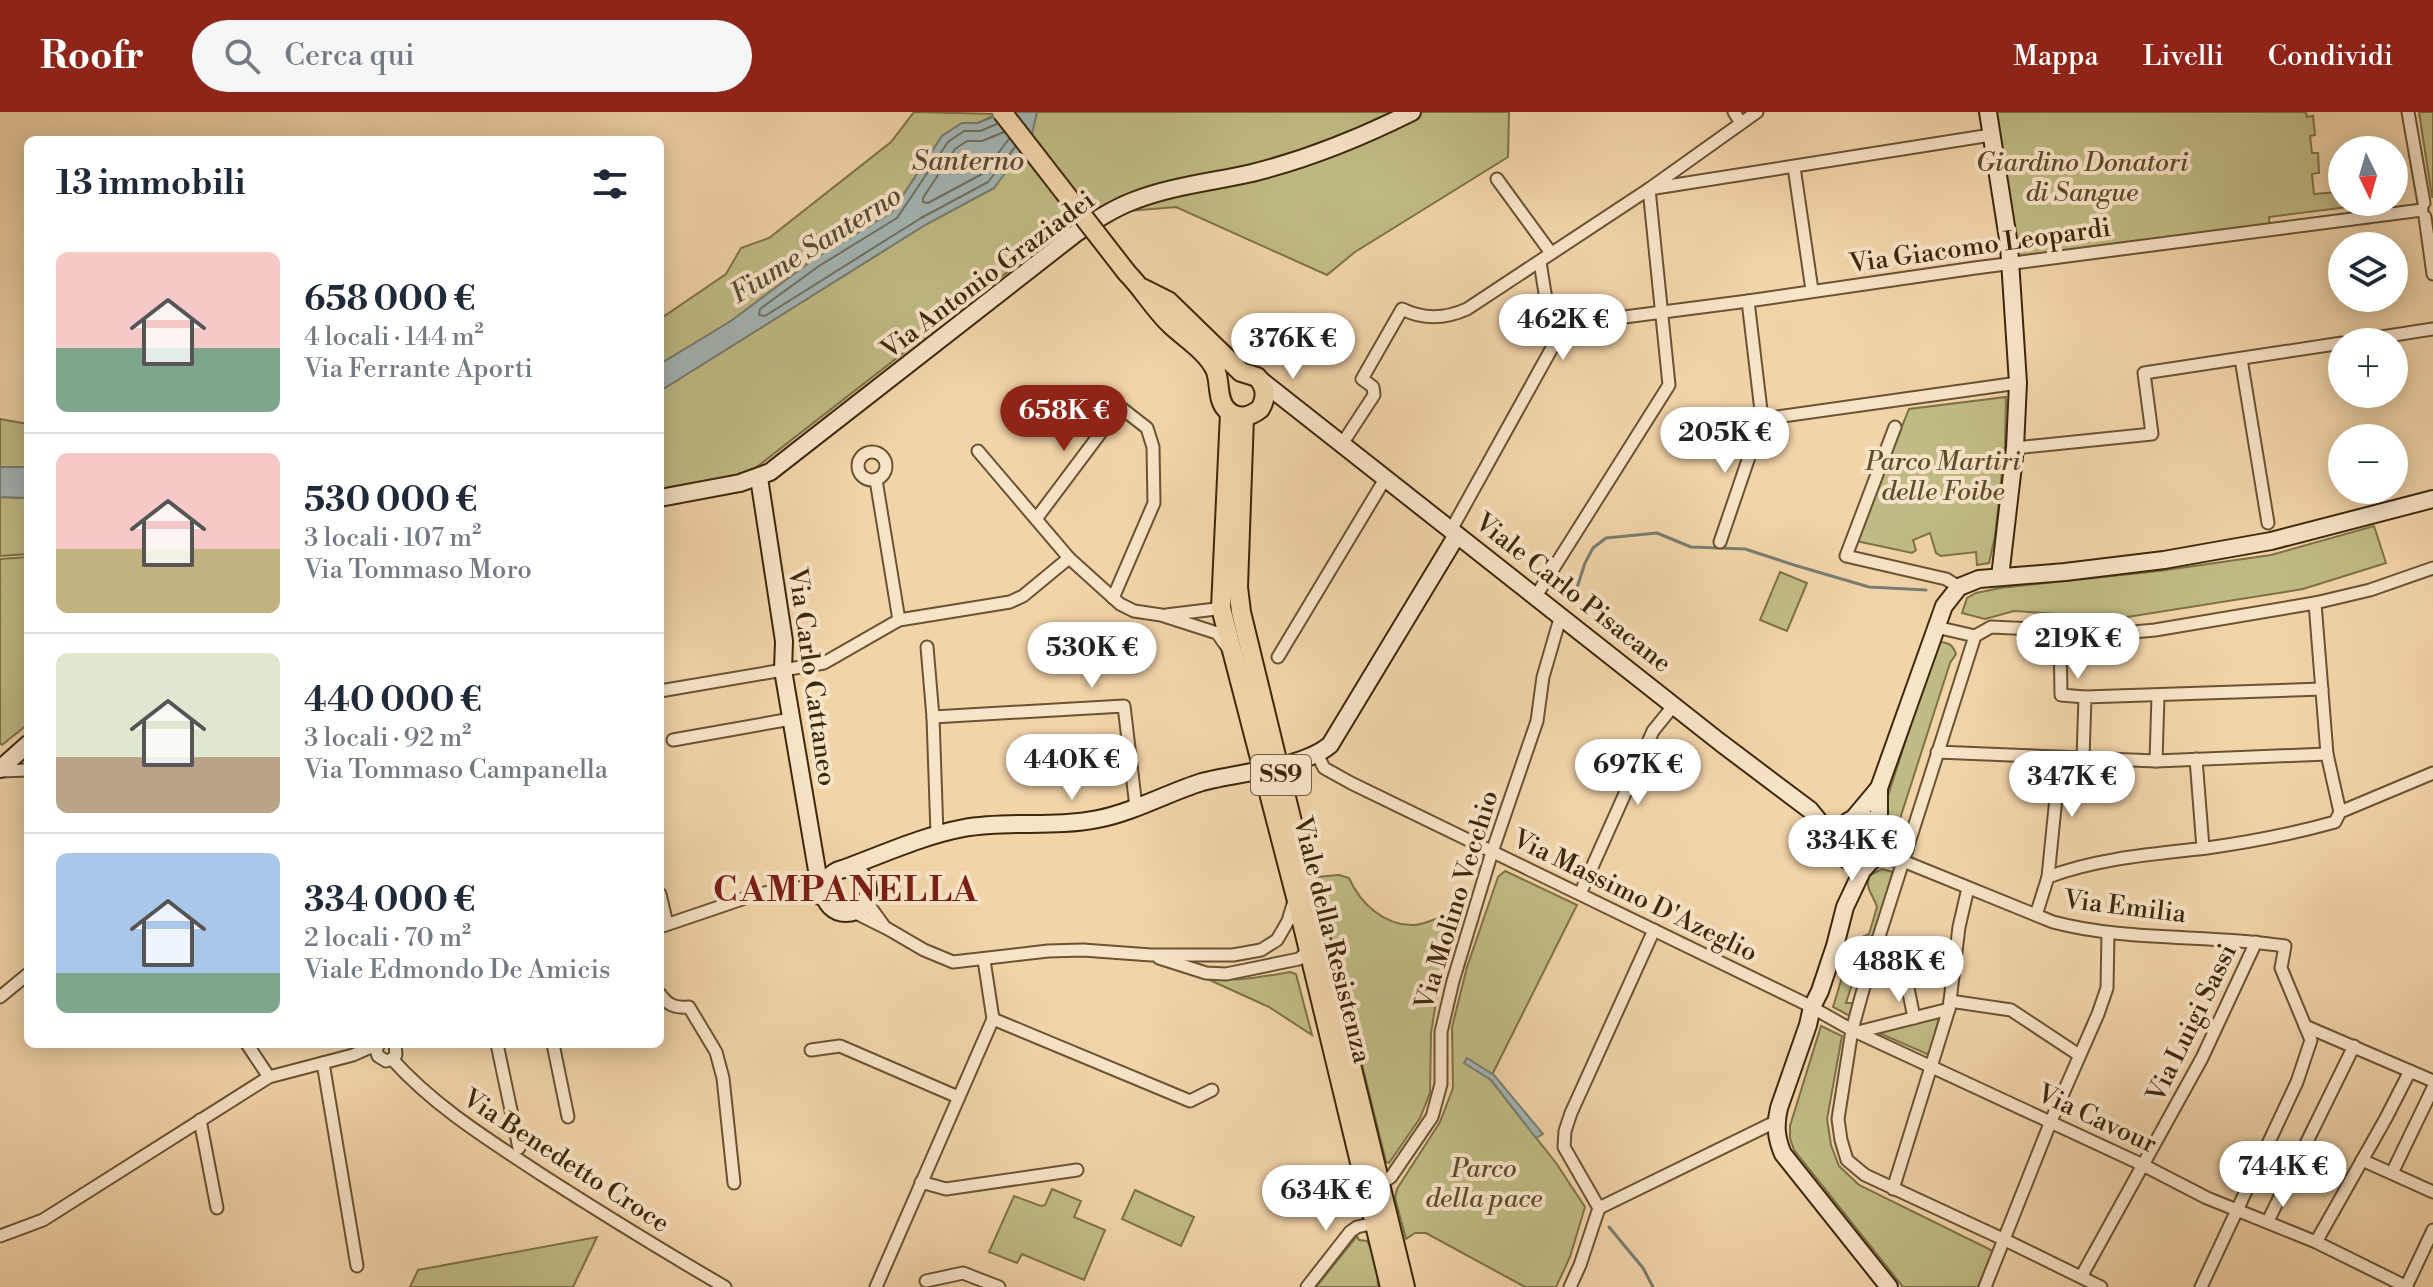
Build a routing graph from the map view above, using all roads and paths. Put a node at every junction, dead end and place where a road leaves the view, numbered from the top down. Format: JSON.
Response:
{"nodes":[{"id":1,"x":1002,"y":112,"type":"edge"},
{"id":2,"x":1412,"y":112,"type":"edge"},
{"id":3,"x":1734,"y":112,"type":"edge"},
{"id":4,"x":1757,"y":112,"type":"edge"},
{"id":5,"x":1988,"y":112,"type":"edge"},
{"id":6,"x":2408,"y":112,"type":"edge"},
{"id":7,"x":1741,"y":123,"type":"junction"},
{"id":8,"x":1991,"y":135,"type":"junction"},
{"id":9,"x":1794,"y":167,"type":"junction"},
{"id":10,"x":1497,"y":179,"type":"dead end"},
{"id":11,"x":1649,"y":189,"type":"junction"},
{"id":12,"x":2427,"y":210,"type":"edge"},
{"id":13,"x":1551,"y":253,"type":"junction"},
{"id":14,"x":1540,"y":262,"type":"junction"},
{"id":15,"x":2011,"y":264,"type":"junction"},
{"id":16,"x":2433,"y":274,"type":"edge"},
{"id":17,"x":1142,"y":288,"type":"junction"},
{"id":18,"x":1812,"y":290,"type":"junction"},
{"id":19,"x":1748,"y":301,"type":"junction"},
{"id":20,"x":1661,"y":313,"type":"junction"},
{"id":21,"x":1170,"y":324,"type":"junction"},
{"id":22,"x":2433,"y":329,"type":"edge"},
{"id":23,"x":2408,"y":333,"type":"edge"},
{"id":24,"x":1202,"y":334,"type":"junction"},
{"id":25,"x":1553,"y":343,"type":"junction"},
{"id":26,"x":2328,"y":345,"type":"edge"},
{"id":27,"x":2241,"y":359,"type":"junction"},
{"id":28,"x":1249,"y":374,"type":"junction"},
{"id":29,"x":2018,"y":383,"type":"junction"},
{"id":30,"x":1220,"y":396,"type":"junction"},
{"id":31,"x":1245,"y":413,"type":"junction"},
{"id":32,"x":1305,"y":415,"type":"junction"},
{"id":33,"x":1762,"y":419,"type":"junction"},
{"id":34,"x":1895,"y":427,"type":"dead end"},
{"id":35,"x":1342,"y":444,"type":"junction"},
{"id":36,"x":2015,"y":448,"type":"junction"},
{"id":37,"x":978,"y":451,"type":"dead end"},
{"id":38,"x":759,"y":478,"type":"junction"},
{"id":39,"x":1385,"y":479,"type":"junction"},
{"id":40,"x":876,"y":480,"type":"dead end"},
{"id":41,"x":664,"y":497,"type":"edge"},
{"id":42,"x":2433,"y":499,"type":"edge"},
{"id":43,"x":1036,"y":519,"type":"junction"},
{"id":44,"x":2268,"y":523,"type":"dead end"},
{"id":45,"x":1454,"y":533,"type":"junction"},
{"id":46,"x":1720,"y":542,"type":"dead end"},
{"id":47,"x":1069,"y":558,"type":"junction"},
{"id":48,"x":2433,"y":568,"type":"edge"},
{"id":49,"x":2000,"y":577,"type":"junction"},
{"id":50,"x":1959,"y":587,"type":"junction"},
{"id":51,"x":1536,"y":596,"type":"junction"},
{"id":52,"x":1113,"y":598,"type":"junction"},
{"id":53,"x":2315,"y":603,"type":"junction"},
{"id":54,"x":1229,"y":613,"type":"junction"},
{"id":55,"x":1161,"y":615,"type":"junction"},
{"id":56,"x":1561,"y":615,"type":"junction"},
{"id":57,"x":899,"y":620,"type":"junction"},
{"id":58,"x":1189,"y":625,"type":"junction"},
{"id":59,"x":1936,"y":627,"type":"junction"},
{"id":60,"x":2060,"y":629,"type":"junction"},
{"id":61,"x":1975,"y":636,"type":"junction"},
{"id":62,"x":927,"y":647,"type":"dead end"},
{"id":63,"x":1278,"y":657,"type":"dead end"},
{"id":64,"x":1235,"y":661,"type":"junction"},
{"id":65,"x":783,"y":670,"type":"junction"},
{"id":66,"x":2322,"y":689,"type":"junction"},
{"id":67,"x":664,"y":690,"type":"edge"},
{"id":68,"x":2158,"y":696,"type":"junction"},
{"id":69,"x":2085,"y":697,"type":"junction"},
{"id":70,"x":1674,"y":705,"type":"junction"},
{"id":71,"x":933,"y":717,"type":"junction"},
{"id":72,"x":791,"y":719,"type":"junction"},
{"id":73,"x":673,"y":740,"type":"dead end"},
{"id":74,"x":24,"y":748,"type":"edge"},
{"id":75,"x":1937,"y":752,"type":"junction"},
{"id":76,"x":1317,"y":754,"type":"junction"},
{"id":77,"x":2327,"y":754,"type":"junction"},
{"id":78,"x":2060,"y":758,"type":"junction"},
{"id":79,"x":2083,"y":758,"type":"junction"},
{"id":80,"x":2196,"y":759,"type":"junction"},
{"id":81,"x":2156,"y":761,"type":"junction"},
{"id":82,"x":1271,"y":767,"type":"junction"},
{"id":83,"x":0,"y":770,"type":"edge"},
{"id":84,"x":24,"y":770,"type":"edge"},
{"id":85,"x":2433,"y":773,"type":"edge"},
{"id":86,"x":1879,"y":788,"type":"junction"},
{"id":87,"x":1136,"y":807,"type":"junction"},
{"id":88,"x":1810,"y":810,"type":"junction"},
{"id":89,"x":2337,"y":817,"type":"junction"},
{"id":90,"x":1850,"y":821,"type":"junction"},
{"id":91,"x":937,"y":834,"type":"junction"},
{"id":92,"x":1881,"y":834,"type":"junction"},
{"id":93,"x":2203,"y":848,"type":"junction"},
{"id":94,"x":1840,"y":850,"type":"junction"},
{"id":95,"x":889,"y":852,"type":"junction"},
{"id":96,"x":1492,"y":852,"type":"junction"},
{"id":97,"x":1905,"y":856,"type":"junction"},
{"id":98,"x":1872,"y":860,"type":"junction"},
{"id":99,"x":829,"y":877,"type":"junction"},
{"id":100,"x":2048,"y":877,"type":"junction"},
{"id":101,"x":1968,"y":888,"type":"junction"},
{"id":102,"x":780,"y":890,"type":"junction"},
{"id":103,"x":868,"y":891,"type":"junction"},
{"id":104,"x":1580,"y":894,"type":"junction"},
{"id":105,"x":1296,"y":897,"type":"junction"},
{"id":106,"x":827,"y":901,"type":"junction"},
{"id":107,"x":1845,"y":907,"type":"junction"},
{"id":108,"x":854,"y":912,"type":"junction"},
{"id":109,"x":2036,"y":915,"type":"junction"},
{"id":110,"x":664,"y":926,"type":"edge"},
{"id":111,"x":884,"y":926,"type":"junction"},
{"id":112,"x":1654,"y":930,"type":"junction"},
{"id":113,"x":2108,"y":933,"type":"junction"},
{"id":114,"x":2256,"y":942,"type":"junction"},
{"id":115,"x":1309,"y":950,"type":"junction"},
{"id":116,"x":1151,"y":955,"type":"junction"},
{"id":117,"x":984,"y":960,"type":"junction"},
{"id":118,"x":1869,"y":968,"type":"junction"},
{"id":119,"x":24,"y":977,"type":"edge"},
{"id":120,"x":0,"y":997,"type":"edge"},
{"id":121,"x":664,"y":1000,"type":"edge"},
{"id":122,"x":1949,"y":1005,"type":"junction"},
{"id":123,"x":1812,"y":1007,"type":"junction"},
{"id":124,"x":1914,"y":1018,"type":"junction"},
{"id":125,"x":993,"y":1019,"type":"junction"},
{"id":126,"x":2305,"y":1026,"type":"junction"},
{"id":127,"x":1855,"y":1031,"type":"junction"},
{"id":128,"x":2354,"y":1046,"type":"junction"},
{"id":129,"x":250,"y":1048,"type":"edge"},
{"id":130,"x":378,"y":1048,"type":"edge"},
{"id":131,"x":396,"y":1048,"type":"edge"},
{"id":132,"x":498,"y":1048,"type":"edge"},
{"id":133,"x":554,"y":1048,"type":"edge"},
{"id":134,"x":811,"y":1050,"type":"dead end"},
{"id":135,"x":2079,"y":1055,"type":"junction"},
{"id":136,"x":392,"y":1059,"type":"junction"},
{"id":137,"x":323,"y":1063,"type":"junction"},
{"id":138,"x":1931,"y":1066,"type":"junction"},
{"id":139,"x":2410,"y":1071,"type":"junction"},
{"id":140,"x":269,"y":1077,"type":"junction"},
{"id":141,"x":2432,"y":1081,"type":"edge"},
{"id":142,"x":1212,"y":1090,"type":"dead end"},
{"id":143,"x":958,"y":1097,"type":"junction"},
{"id":144,"x":568,"y":1117,"type":"dead end"},
{"id":145,"x":200,"y":1120,"type":"junction"},
{"id":146,"x":1777,"y":1121,"type":"junction"},
{"id":147,"x":2051,"y":1121,"type":"junction"},
{"id":148,"x":519,"y":1148,"type":"dead end"},
{"id":149,"x":2362,"y":1160,"type":"junction"},
{"id":150,"x":2143,"y":1165,"type":"junction"},
{"id":151,"x":1077,"y":1170,"type":"dead end"},
{"id":152,"x":2392,"y":1173,"type":"junction"},
{"id":153,"x":921,"y":1182,"type":"junction"},
{"id":154,"x":734,"y":1183,"type":"dead end"},
{"id":155,"x":1380,"y":1184,"type":"junction"},
{"id":156,"x":1893,"y":1189,"type":"junction"},
{"id":157,"x":2433,"y":1192,"type":"edge"},
{"id":158,"x":217,"y":1208,"type":"dead end"},
{"id":159,"x":1599,"y":1208,"type":"junction"},
{"id":160,"x":2237,"y":1211,"type":"junction"},
{"id":161,"x":2268,"y":1221,"type":"junction"},
{"id":162,"x":1375,"y":1223,"type":"junction"},
{"id":163,"x":2433,"y":1230,"type":"edge"},
{"id":164,"x":0,"y":1236,"type":"edge"},
{"id":165,"x":2005,"y":1240,"type":"junction"},
{"id":166,"x":2316,"y":1242,"type":"junction"},
{"id":167,"x":357,"y":1266,"type":"dead end"},
{"id":168,"x":2081,"y":1277,"type":"junction"},
{"id":169,"x":926,"y":1281,"type":"dead end"},
{"id":170,"x":725,"y":1287,"type":"edge"},
{"id":171,"x":876,"y":1287,"type":"edge"},
{"id":172,"x":999,"y":1287,"type":"edge"},
{"id":173,"x":1307,"y":1287,"type":"edge"},
{"id":174,"x":1390,"y":1287,"type":"edge"},
{"id":175,"x":1405,"y":1287,"type":"edge"},
{"id":176,"x":1570,"y":1287,"type":"edge"},
{"id":177,"x":1889,"y":1287,"type":"edge"},
{"id":178,"x":1985,"y":1287,"type":"edge"},
{"id":179,"x":2101,"y":1287,"type":"edge"},
{"id":180,"x":2201,"y":1287,"type":"edge"},
{"id":181,"x":2407,"y":1287,"type":"edge"}],
"edges":[{"from":1,"to":17,"type":"main road","name":"Viale Carlo Pisacane","bridge":true},
{"from":2,"to":38,"type":"street","name":"Via Antonio Graziadei"},
{"from":3,"to":7,"type":"street"},
{"from":4,"to":7,"type":"street"},
{"from":5,"to":8,"type":"street"},
{"from":6,"to":12,"type":"street"},
{"from":7,"to":11,"type":"street"},
{"from":8,"to":9,"type":"street"},
{"from":8,"to":15,"type":"street"},
{"from":9,"to":11,"type":"street"},
{"from":9,"to":18,"type":"street"},
{"from":10,"to":13,"type":"street"},
{"from":11,"to":13,"type":"street"},
{"from":11,"to":20,"type":"street"},
{"from":12,"to":15,"type":"street","name":"Via Giacomo Leopardi"},
{"from":12,"to":16,"type":"street"},
{"from":13,"to":14,"type":"street"},
{"from":14,"to":25,"type":"street"},
{"from":14,"to":35,"type":"street"},
{"from":15,"to":18,"type":"street","name":"Via Giacomo Leopardi"},
{"from":15,"to":29,"type":"street"},
{"from":17,"to":21,"type":"main road","name":"Viale Carlo Pisacane"},
{"from":17,"to":24,"type":"main road","name":"Viale Carlo Pisacane"},
{"from":18,"to":19,"type":"street","name":"Via Giacomo Leopardi"},
{"from":19,"to":20,"type":"street","name":"Via Giacomo Leopardi"},
{"from":19,"to":33,"type":"street"},
{"from":20,"to":25,"type":"street","name":"Via Giacomo Leopardi"},
{"from":20,"to":51,"type":"street"},
{"from":21,"to":24,"type":"main road"},
{"from":21,"to":30,"type":"main road","name":"Viale Carlo Pisacane"},
{"from":22,"to":23,"type":"street"},
{"from":24,"to":28,"type":"main road","name":"Viale Carlo Pisacane"},
{"from":25,"to":45,"type":"street","name":"Via Giacomo Leopardi"},
{"from":26,"to":27,"type":"street"},
{"from":27,"to":36,"type":"street"},
{"from":27,"to":44,"type":"street"},
{"from":28,"to":30,"type":"main road"},
{"from":28,"to":31,"type":"main road"},
{"from":28,"to":32,"type":"street","name":"Viale Carlo Pisacane"},
{"from":29,"to":33,"type":"street"},
{"from":29,"to":36,"type":"street"},
{"from":30,"to":31,"type":"main road","name":"Viale Carlo Pisacane"},
{"from":31,"to":32,"type":"street","name":"Viale Carlo Pisacane"},
{"from":31,"to":54,"type":"main road","name":"Viale della Resistenza","number":"SS9"},
{"from":32,"to":35,"type":"street","name":"Viale Carlo Pisacane"},
{"from":33,"to":46,"type":"street"},
{"from":34,"to":50,"type":"street"},
{"from":35,"to":39,"type":"street","name":"Viale Carlo Pisacane"},
{"from":36,"to":49,"type":"street"},
{"from":37,"to":43,"type":"street"},
{"from":38,"to":41,"type":"street","name":"Via Antonio Graziadei"},
{"from":38,"to":65,"type":"street","name":"Via Carlo Cattaneo"},
{"from":39,"to":45,"type":"street","name":"Viale Carlo Pisacane"},
{"from":39,"to":63,"type":"street"},
{"from":40,"to":57,"type":"street"},
{"from":42,"to":49,"type":"street"},
{"from":43,"to":47,"type":"street"},
{"from":43,"to":52,"type":"street"},
{"from":45,"to":51,"type":"street","name":"Viale Carlo Pisacane"},
{"from":45,"to":76,"type":"street"},
{"from":47,"to":52,"type":"street"},
{"from":47,"to":57,"type":"street"},
{"from":48,"to":53,"type":"street"},
{"from":49,"to":50,"type":"street"},
{"from":50,"to":59,"type":"street"},
{"from":51,"to":56,"type":"street","name":"Viale Carlo Pisacane"},
{"from":52,"to":55,"type":"street"},
{"from":53,"to":60,"type":"street"},
{"from":53,"to":66,"type":"street"},
{"from":54,"to":55,"type":"street"},
{"from":54,"to":58,"type":"street"},
{"from":54,"to":64,"type":"main road","name":"Viale della Resistenza","number":"SS9"},
{"from":54,"to":82,"type":"main road","name":"Viale della Resistenza","number":"SS9"},
{"from":55,"to":58,"type":"street"},
{"from":56,"to":70,"type":"street","name":"Viale Carlo Pisacane"},
{"from":56,"to":96,"type":"street","name":"Via Molino Vecchio"},
{"from":57,"to":65,"type":"street"},
{"from":58,"to":64,"type":"street"},
{"from":59,"to":61,"type":"street"},
{"from":59,"to":86,"type":"street"},
{"from":60,"to":61,"type":"street"},
{"from":60,"to":69,"type":"street"},
{"from":61,"to":75,"type":"street"},
{"from":62,"to":71,"type":"street"},
{"from":64,"to":82,"type":"main road","name":"Viale della Resistenza","number":"SS9"},
{"from":65,"to":67,"type":"street"},
{"from":65,"to":72,"type":"street","name":"Via Carlo Cattaneo"},
{"from":66,"to":68,"type":"street"},
{"from":66,"to":77,"type":"street"},
{"from":68,"to":69,"type":"street"},
{"from":68,"to":81,"type":"street"},
{"from":69,"to":79,"type":"street"},
{"from":70,"to":88,"type":"street","name":"Viale Carlo Pisacane"},
{"from":70,"to":104,"type":"street"},
{"from":71,"to":87,"type":"street"},
{"from":71,"to":91,"type":"street"},
{"from":72,"to":73,"type":"street"},
{"from":72,"to":99,"type":"street","name":"Via Carlo Cattaneo"},
{"from":74,"to":83,"type":"street"},
{"from":75,"to":78,"type":"street"},
{"from":75,"to":97,"type":"street"},
{"from":76,"to":82,"type":"street"},
{"from":76,"to":96,"type":"street","name":"Via Massimo D'Azeglio"},
{"from":77,"to":80,"type":"street"},
{"from":77,"to":89,"type":"street"},
{"from":78,"to":79,"type":"street"},
{"from":78,"to":100,"type":"street"},
{"from":79,"to":81,"type":"street"},
{"from":80,"to":81,"type":"street"},
{"from":80,"to":93,"type":"street"},
{"from":82,"to":87,"type":"street"},
{"from":82,"to":105,"type":"main road","name":"Viale della Resistenza","number":"SS9"},
{"from":82,"to":115,"type":"main road","name":"Viale della Resistenza","number":"SS9"},
{"from":83,"to":84,"type":"street"},
{"from":85,"to":89,"type":"street"},
{"from":86,"to":90,"type":"street"},
{"from":86,"to":92,"type":"street"},
{"from":87,"to":91,"type":"street"},
{"from":88,"to":90,"type":"street","name":"Viale Carlo Pisacane"},
{"from":88,"to":94,"type":"street","name":"Viale Carlo Pisacane"},
{"from":89,"to":93,"type":"street"},
{"from":90,"to":92,"type":"street"},
{"from":90,"to":94,"type":"street"},
{"from":91,"to":95,"type":"street"},
{"from":92,"to":97,"type":"street","name":"Via Emilia"},
{"from":92,"to":98,"type":"street"},
{"from":93,"to":100,"type":"street"},
{"from":94,"to":98,"type":"street"},
{"from":94,"to":107,"type":"street"},
{"from":95,"to":99,"type":"street"},
{"from":95,"to":103,"type":"street"},
{"from":96,"to":104,"type":"street","name":"Via Massimo D'Azeglio"},
{"from":96,"to":155,"type":"street","name":"Via Molino Vecchio"},
{"from":97,"to":98,"type":"street","name":"Via Emilia"},
{"from":97,"to":101,"type":"street","name":"Via Emilia"},
{"from":97,"to":118,"type":"street"},
{"from":98,"to":107,"type":"street"},
{"from":99,"to":102,"type":"street"},
{"from":99,"to":103,"type":"street"},
{"from":99,"to":106,"type":"street"},
{"from":100,"to":109,"type":"street"},
{"from":101,"to":109,"type":"street","name":"Via Emilia"},
{"from":101,"to":122,"type":"street"},
{"from":102,"to":106,"type":"street"},
{"from":102,"to":110,"type":"street"},
{"from":103,"to":108,"type":"street"},
{"from":103,"to":111,"type":"street"},
{"from":104,"to":112,"type":"street","name":"Via Massimo D'Azeglio"},
{"from":105,"to":115,"type":"main road","name":"Viale della Resistenza","number":"SS9"},
{"from":105,"to":116,"type":"street"},
{"from":106,"to":108,"type":"street"},
{"from":107,"to":123,"type":"street"},
{"from":108,"to":111,"type":"street"},
{"from":109,"to":113,"type":"street","name":"Via Emilia"},
{"from":111,"to":117,"type":"street"},
{"from":112,"to":123,"type":"street","name":"Via Massimo D'Azeglio"},
{"from":112,"to":159,"type":"street"},
{"from":113,"to":114,"type":"street","name":"Via Emilia"},
{"from":113,"to":135,"type":"street"},
{"from":114,"to":126,"type":"street","name":"Via Emilia"},
{"from":114,"to":150,"type":"street","name":"Via Luigi Sassi"},
{"from":115,"to":116,"type":"street"},
{"from":115,"to":155,"type":"main road","name":"Viale della Resistenza","number":"SS9"},
{"from":115,"to":162,"type":"main road","name":"Viale della Resistenza","number":"SS9"},
{"from":116,"to":117,"type":"street"},
{"from":117,"to":125,"type":"street"},
{"from":118,"to":124,"type":"street"},
{"from":118,"to":127,"type":"street"},
{"from":119,"to":120,"type":"street"},
{"from":121,"to":154,"type":"street"},
{"from":122,"to":124,"type":"street"},
{"from":122,"to":135,"type":"street"},
{"from":122,"to":138,"type":"street"},
{"from":123,"to":127,"type":"street","name":"Via Cavour"},
{"from":123,"to":146,"type":"street"},
{"from":124,"to":127,"type":"street"},
{"from":125,"to":142,"type":"street"},
{"from":125,"to":143,"type":"street"},
{"from":126,"to":128,"type":"street"},
{"from":126,"to":160,"type":"street"},
{"from":127,"to":138,"type":"street","name":"Via Cavour"},
{"from":127,"to":156,"type":"street"},
{"from":128,"to":139,"type":"street"},
{"from":128,"to":161,"type":"street"},
{"from":129,"to":140,"type":"street"},
{"from":130,"to":136,"type":"street"},
{"from":130,"to":137,"type":"street"},
{"from":131,"to":136,"type":"street"},
{"from":132,"to":148,"type":"street"},
{"from":133,"to":144,"type":"street"},
{"from":134,"to":143,"type":"street"},
{"from":135,"to":147,"type":"street"},
{"from":136,"to":170,"type":"street","name":"Via Benedetto Croce"},
{"from":137,"to":140,"type":"street"},
{"from":137,"to":167,"type":"street"},
{"from":138,"to":147,"type":"street","name":"Via Cavour"},
{"from":138,"to":156,"type":"street"},
{"from":139,"to":141,"type":"street"},
{"from":139,"to":149,"type":"street"},
{"from":140,"to":145,"type":"street"},
{"from":141,"to":152,"type":"street"},
{"from":143,"to":153,"type":"street"},
{"from":145,"to":158,"type":"street"},
{"from":145,"to":164,"type":"street"},
{"from":146,"to":159,"type":"street"},
{"from":146,"to":177,"type":"street"},
{"from":147,"to":150,"type":"street","name":"Via Cavour"},
{"from":147,"to":165,"type":"street"},
{"from":149,"to":152,"type":"street"},
{"from":149,"to":166,"type":"street"},
{"from":150,"to":160,"type":"street","name":"Via Cavour"},
{"from":150,"to":168,"type":"street","name":"Via Luigi Sassi"},
{"from":151,"to":153,"type":"street"},
{"from":152,"to":157,"type":"street"},
{"from":153,"to":171,"type":"street"},
{"from":155,"to":175,"type":"main road","name":"Viale della Resistenza","number":"SS9"},
{"from":156,"to":165,"type":"street"},
{"from":159,"to":176,"type":"street"},
{"from":160,"to":161,"type":"street","name":"Via Cavour"},
{"from":160,"to":180,"type":"street"},
{"from":161,"to":166,"type":"street","name":"Via Cavour"},
{"from":162,"to":173,"type":"street"},
{"from":162,"to":174,"type":"main road","name":"Viale della Resistenza","number":"SS9"},
{"from":163,"to":181,"type":"street"},
{"from":165,"to":168,"type":"street"},
{"from":165,"to":178,"type":"street"},
{"from":166,"to":181,"type":"street","name":"Via Cavour"},
{"from":168,"to":179,"type":"street"},
{"from":169,"to":172,"type":"street"}]}
